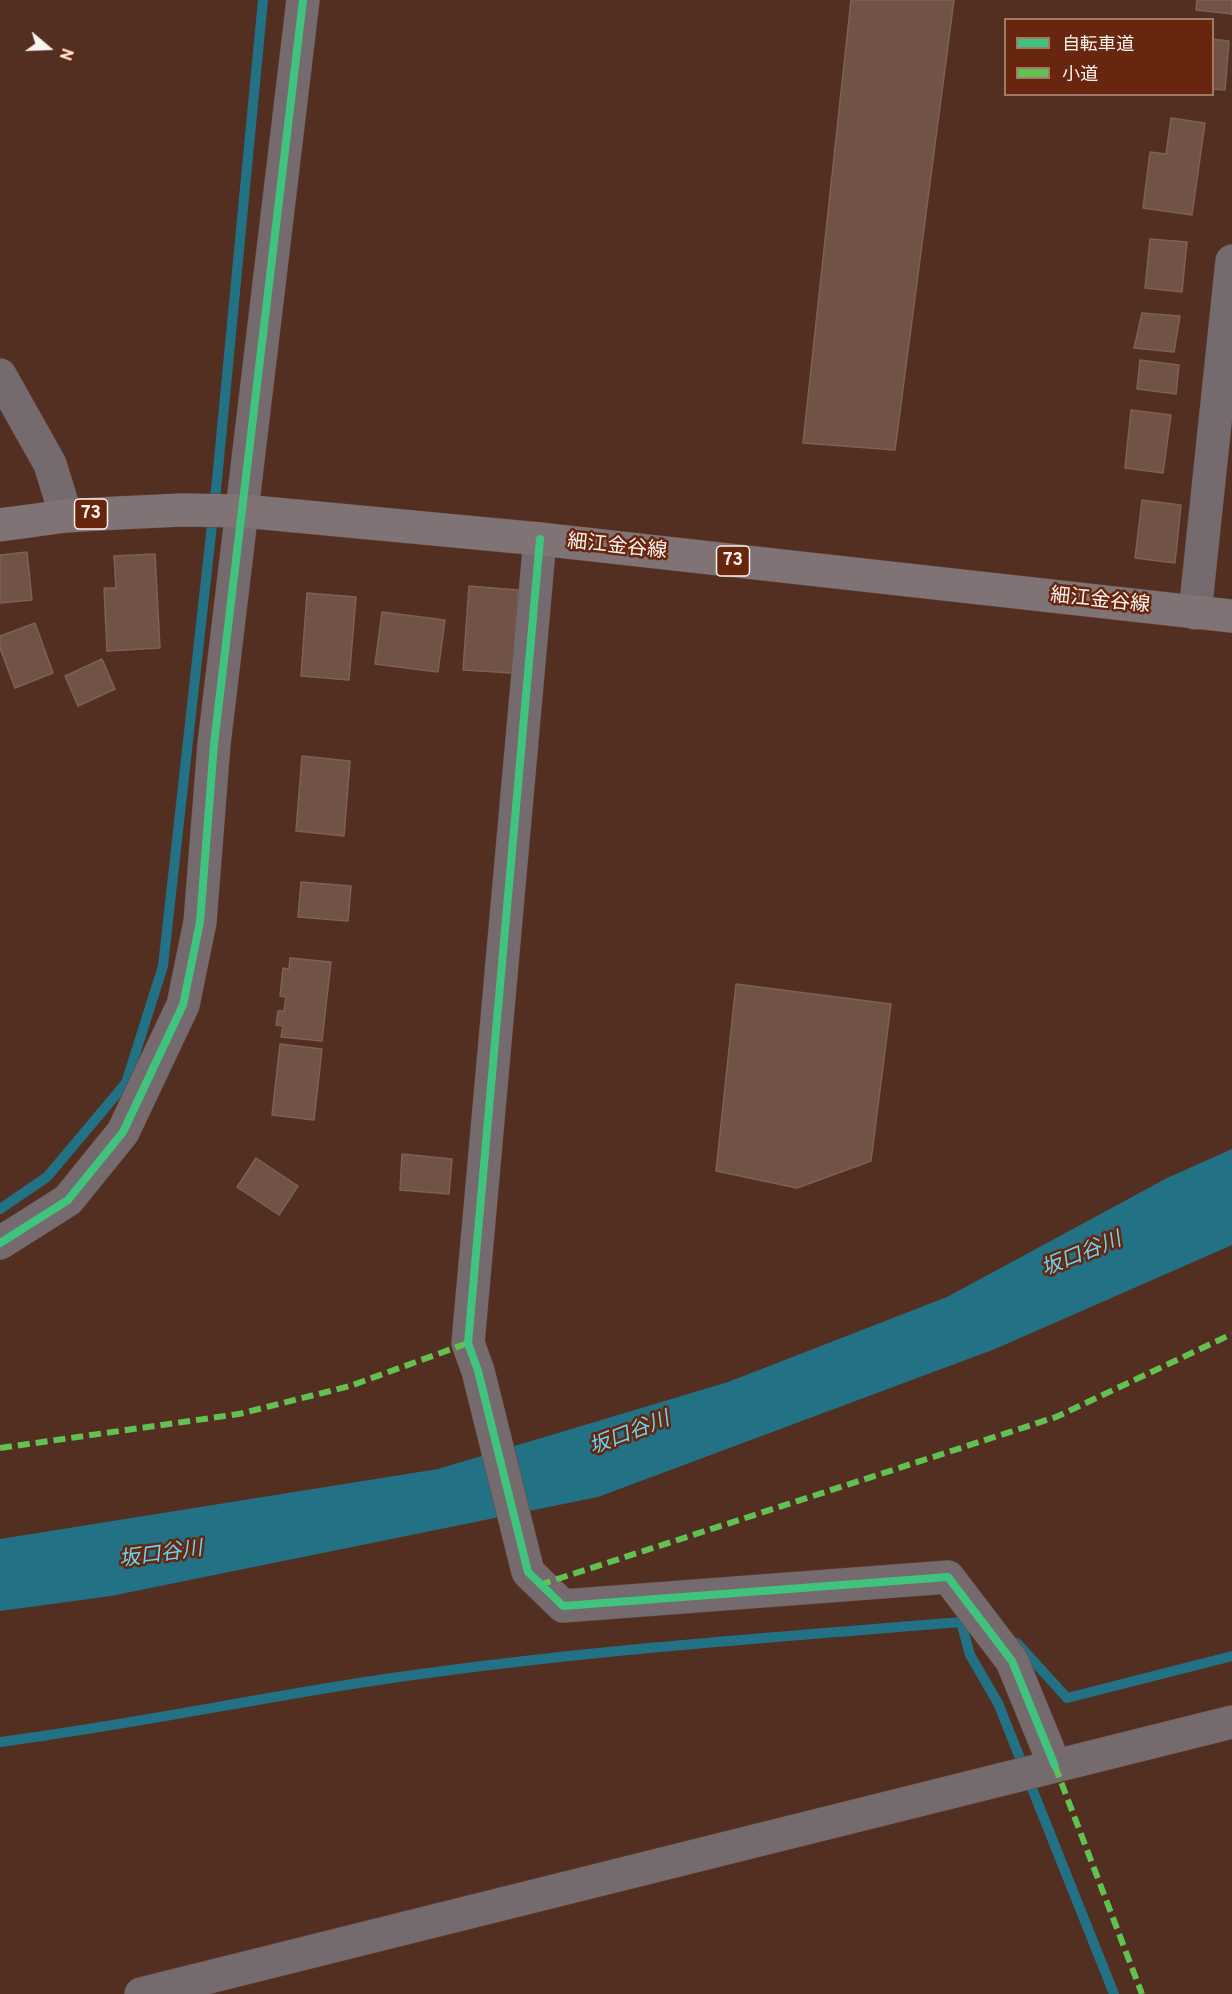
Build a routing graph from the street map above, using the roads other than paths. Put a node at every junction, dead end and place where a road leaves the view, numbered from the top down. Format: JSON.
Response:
{"nodes":[{"id":1,"x":303,"y":0,"type":"edge"},
{"id":2,"x":1232,"y":261,"type":"edge"},
{"id":3,"x":0,"y":375,"type":"edge"},
{"id":4,"x":238,"y":510,"type":"junction"},
{"id":5,"x":66,"y":516,"type":"junction"},
{"id":6,"x":0,"y":525,"type":"edge"},
{"id":7,"x":540,"y":539,"type":"junction"},
{"id":8,"x":1195,"y":613,"type":"junction"},
{"id":9,"x":1232,"y":616,"type":"edge"},
{"id":10,"x":0,"y":1243,"type":"edge"},
{"id":11,"x":1232,"y":1722,"type":"edge"},
{"id":12,"x":1051,"y":1766,"type":"junction"},
{"id":13,"x":141,"y":1994,"type":"edge"}],
"edges":[{"from":1,"to":4,"type":"street"},
{"from":2,"to":8,"type":"street"},
{"from":3,"to":5,"type":"street"},
{"from":4,"to":5,"type":"main road","name":"細江金谷線","number":"73"},
{"from":4,"to":7,"type":"main road","name":"細江金谷線","number":"73"},
{"from":4,"to":10,"type":"street"},
{"from":5,"to":6,"type":"main road","name":"細江金谷線","number":"73"},
{"from":7,"to":8,"type":"main road","name":"細江金谷線","number":"73"},
{"from":7,"to":12,"type":"street"},
{"from":8,"to":9,"type":"main road","name":"細江金谷線","number":"73"},
{"from":11,"to":12,"type":"street"},
{"from":12,"to":13,"type":"street"}]}
